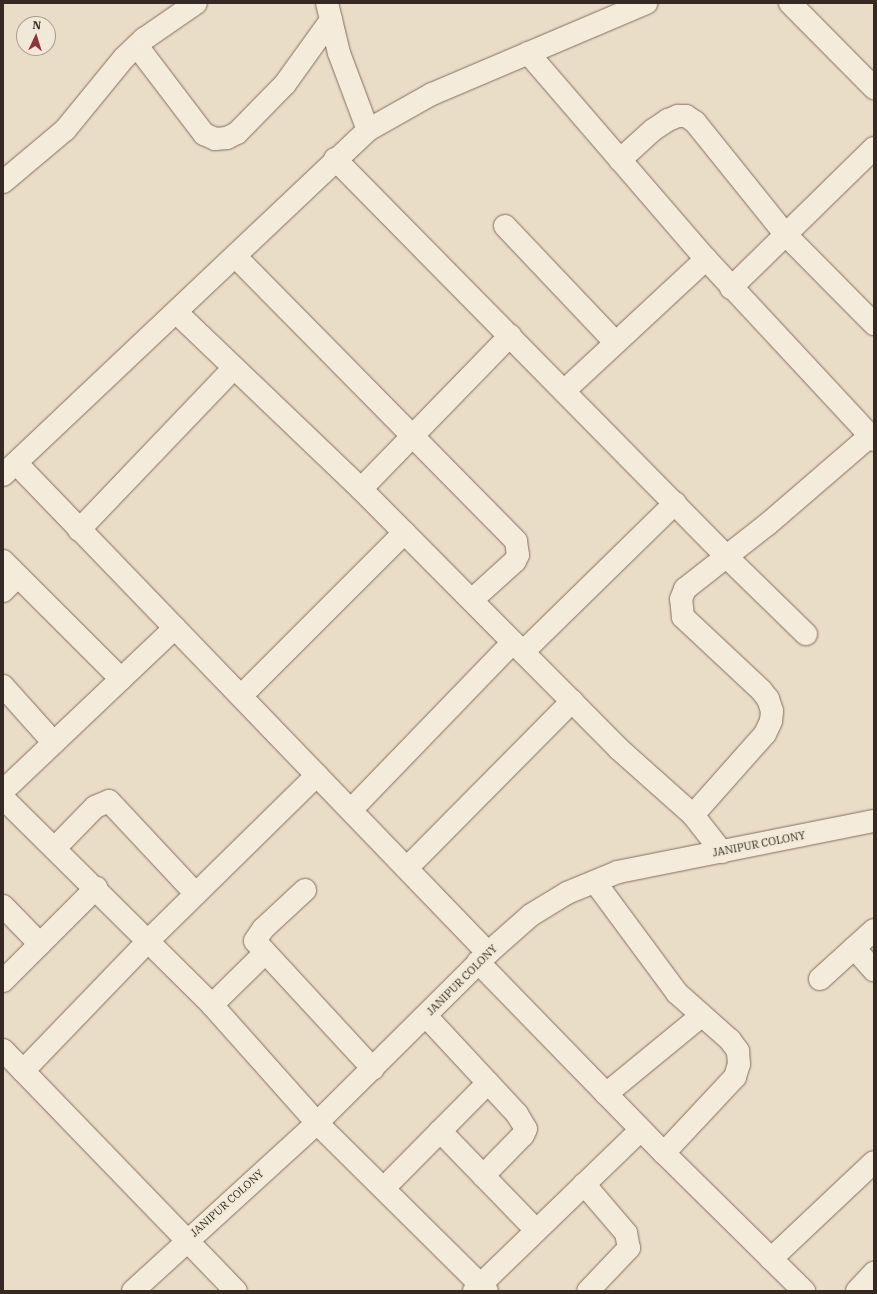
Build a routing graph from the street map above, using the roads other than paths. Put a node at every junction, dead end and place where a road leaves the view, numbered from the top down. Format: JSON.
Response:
{"nodes":[{"id":1,"x":196,"y":3,"type":"edge"},
{"id":2,"x":646,"y":3,"type":"edge"},
{"id":3,"x":790,"y":3,"type":"edge"},
{"id":4,"x":610,"y":10,"type":"edge"},
{"id":5,"x":329,"y":12,"type":"edge"},
{"id":6,"x":137,"y":46,"type":"junction"},
{"id":7,"x":528,"y":53,"type":"junction"},
{"id":8,"x":874,"y":88,"type":"edge"},
{"id":9,"x":368,"y":130,"type":"junction"},
{"id":10,"x":874,"y":148,"type":"edge"},
{"id":11,"x":335,"y":159,"type":"junction"},
{"id":12,"x":620,"y":160,"type":"junction"},
{"id":13,"x":3,"y":182,"type":"edge"},
{"id":14,"x":505,"y":226,"type":"dead end"},
{"id":15,"x":785,"y":234,"type":"junction"},
{"id":16,"x":236,"y":256,"type":"junction"},
{"id":17,"x":706,"y":259,"type":"junction"},
{"id":18,"x":731,"y":288,"type":"junction"},
{"id":19,"x":177,"y":313,"type":"junction"},
{"id":20,"x":874,"y":324,"type":"edge"},
{"id":21,"x":510,"y":336,"type":"junction"},
{"id":22,"x":615,"y":342,"type":"junction"},
{"id":23,"x":234,"y":368,"type":"junction"},
{"id":24,"x":564,"y":391,"type":"junction"},
{"id":25,"x":412,"y":436,"type":"junction"},
{"id":26,"x":872,"y":438,"type":"edge"},
{"id":27,"x":9,"y":469,"type":"edge"},
{"id":28,"x":360,"y":489,"type":"junction"},
{"id":29,"x":674,"y":503,"type":"junction"},
{"id":30,"x":80,"y":530,"type":"junction"},
{"id":31,"x":404,"y":533,"type":"junction"},
{"id":32,"x":728,"y":558,"type":"junction"},
{"id":33,"x":8,"y":576,"type":"edge"},
{"id":34,"x":472,"y":600,"type":"junction"},
{"id":35,"x":175,"y":628,"type":"junction"},
{"id":36,"x":806,"y":634,"type":"dead end"},
{"id":37,"x":518,"y":647,"type":"junction"},
{"id":38,"x":121,"y":679,"type":"junction"},
{"id":39,"x":3,"y":686,"type":"edge"},
{"id":40,"x":240,"y":696,"type":"junction"},
{"id":41,"x":572,"y":701,"type":"junction"},
{"id":42,"x":54,"y":743,"type":"junction"},
{"id":43,"x":317,"y":775,"type":"junction"},
{"id":44,"x":3,"y":791,"type":"edge"},
{"id":45,"x":3,"y":798,"type":"edge"},
{"id":46,"x":351,"y":810,"type":"junction"},
{"id":47,"x":693,"y":815,"type":"junction"},
{"id":48,"x":874,"y":821,"type":"edge"},
{"id":49,"x":55,"y":848,"type":"junction"},
{"id":50,"x":722,"y":852,"type":"junction"},
{"id":51,"x":407,"y":868,"type":"junction"},
{"id":52,"x":595,"y":882,"type":"junction"},
{"id":53,"x":96,"y":888,"type":"junction"},
{"id":54,"x":305,"y":890,"type":"dead end"},
{"id":55,"x":196,"y":894,"type":"junction"},
{"id":56,"x":3,"y":906,"type":"edge"},
{"id":57,"x":874,"y":930,"type":"edge"},
{"id":58,"x":147,"y":942,"type":"junction"},
{"id":59,"x":40,"y":944,"type":"junction"},
{"id":60,"x":854,"y":948,"type":"junction"},
{"id":61,"x":265,"y":953,"type":"junction"},
{"id":62,"x":483,"y":957,"type":"junction"},
{"id":63,"x":874,"y":970,"type":"edge"},
{"id":64,"x":820,"y":979,"type":"dead end"},
{"id":65,"x":3,"y":981,"type":"edge"},
{"id":66,"x":212,"y":1005,"type":"junction"},
{"id":67,"x":426,"y":1016,"type":"junction"},
{"id":68,"x":701,"y":1016,"type":"junction"},
{"id":69,"x":3,"y":1050,"type":"edge"},
{"id":70,"x":373,"y":1070,"type":"junction"},
{"id":71,"x":23,"y":1071,"type":"junction"},
{"id":72,"x":488,"y":1083,"type":"junction"},
{"id":73,"x":606,"y":1094,"type":"junction"},
{"id":74,"x":317,"y":1123,"type":"junction"},
{"id":75,"x":641,"y":1130,"type":"junction"},
{"id":76,"x":440,"y":1132,"type":"junction"},
{"id":77,"x":664,"y":1153,"type":"junction"},
{"id":78,"x":874,"y":1162,"type":"edge"},
{"id":79,"x":483,"y":1176,"type":"junction"},
{"id":80,"x":584,"y":1184,"type":"junction"},
{"id":81,"x":384,"y":1188,"type":"junction"},
{"id":82,"x":536,"y":1230,"type":"junction"},
{"id":83,"x":187,"y":1240,"type":"junction"},
{"id":84,"x":772,"y":1259,"type":"junction"},
{"id":85,"x":874,"y":1273,"type":"edge"},
{"id":86,"x":481,"y":1289,"type":"edge"},
{"id":87,"x":133,"y":1291,"type":"edge"},
{"id":88,"x":236,"y":1291,"type":"edge"},
{"id":89,"x":589,"y":1291,"type":"edge"},
{"id":90,"x":804,"y":1291,"type":"edge"},
{"id":91,"x":856,"y":1291,"type":"edge"}],
"edges":[{"from":1,"to":6,"type":"street"},
{"from":2,"to":4,"type":"street"},
{"from":3,"to":8,"type":"street"},
{"from":4,"to":7,"type":"street"},
{"from":5,"to":6,"type":"street"},
{"from":5,"to":9,"type":"street"},
{"from":6,"to":13,"type":"street"},
{"from":7,"to":9,"type":"street"},
{"from":7,"to":12,"type":"street"},
{"from":9,"to":11,"type":"street"},
{"from":10,"to":15,"type":"street"},
{"from":11,"to":16,"type":"street"},
{"from":11,"to":21,"type":"street"},
{"from":12,"to":15,"type":"street"},
{"from":12,"to":17,"type":"street"},
{"from":14,"to":22,"type":"street"},
{"from":15,"to":18,"type":"street"},
{"from":15,"to":20,"type":"street"},
{"from":16,"to":19,"type":"street"},
{"from":16,"to":25,"type":"street"},
{"from":17,"to":18,"type":"street"},
{"from":17,"to":22,"type":"street"},
{"from":18,"to":26,"type":"street"},
{"from":19,"to":23,"type":"street"},
{"from":19,"to":27,"type":"street"},
{"from":21,"to":24,"type":"street"},
{"from":21,"to":25,"type":"street"},
{"from":22,"to":24,"type":"street"},
{"from":23,"to":28,"type":"street"},
{"from":23,"to":30,"type":"street"},
{"from":24,"to":29,"type":"street"},
{"from":25,"to":28,"type":"street"},
{"from":25,"to":34,"type":"street"},
{"from":26,"to":32,"type":"street"},
{"from":27,"to":30,"type":"street"},
{"from":28,"to":31,"type":"street"},
{"from":29,"to":32,"type":"street"},
{"from":29,"to":37,"type":"street"},
{"from":30,"to":35,"type":"street"},
{"from":31,"to":34,"type":"street"},
{"from":31,"to":40,"type":"street"},
{"from":32,"to":36,"type":"street"},
{"from":32,"to":47,"type":"street"},
{"from":33,"to":38,"type":"street"},
{"from":34,"to":37,"type":"street"},
{"from":35,"to":38,"type":"street"},
{"from":35,"to":40,"type":"street"},
{"from":37,"to":41,"type":"street"},
{"from":37,"to":46,"type":"street"},
{"from":38,"to":42,"type":"street"},
{"from":39,"to":42,"type":"street"},
{"from":40,"to":43,"type":"street"},
{"from":41,"to":47,"type":"street"},
{"from":41,"to":51,"type":"street"},
{"from":42,"to":44,"type":"street"},
{"from":43,"to":46,"type":"street"},
{"from":43,"to":55,"type":"street"},
{"from":45,"to":49,"type":"street"},
{"from":46,"to":51,"type":"street"},
{"from":47,"to":50,"type":"street"},
{"from":48,"to":50,"type":"street","name":"JANIPUR COLONY"},
{"from":49,"to":53,"type":"street"},
{"from":49,"to":55,"type":"street"},
{"from":50,"to":52,"type":"street","name":"JANIPUR COLONY"},
{"from":51,"to":62,"type":"street"},
{"from":52,"to":62,"type":"street","name":"JANIPUR COLONY"},
{"from":52,"to":68,"type":"street"},
{"from":53,"to":58,"type":"street"},
{"from":53,"to":59,"type":"street"},
{"from":54,"to":61,"type":"street"},
{"from":55,"to":58,"type":"street"},
{"from":56,"to":59,"type":"street"},
{"from":57,"to":60,"type":"street"},
{"from":58,"to":66,"type":"street"},
{"from":58,"to":71,"type":"street"},
{"from":59,"to":65,"type":"street"},
{"from":60,"to":63,"type":"street"},
{"from":60,"to":64,"type":"street"},
{"from":61,"to":66,"type":"street"},
{"from":61,"to":70,"type":"street"},
{"from":62,"to":67,"type":"street","name":"JANIPUR COLONY"},
{"from":62,"to":73,"type":"street"},
{"from":66,"to":74,"type":"street"},
{"from":67,"to":70,"type":"street","name":"JANIPUR COLONY"},
{"from":67,"to":72,"type":"street"},
{"from":68,"to":73,"type":"street"},
{"from":68,"to":77,"type":"street"},
{"from":69,"to":71,"type":"street"},
{"from":70,"to":74,"type":"street","name":"JANIPUR COLONY"},
{"from":71,"to":83,"type":"street"},
{"from":72,"to":76,"type":"street"},
{"from":72,"to":79,"type":"street"},
{"from":73,"to":75,"type":"street"},
{"from":74,"to":81,"type":"street"},
{"from":74,"to":83,"type":"street","name":"JANIPUR COLONY"},
{"from":75,"to":77,"type":"street"},
{"from":75,"to":80,"type":"street"},
{"from":76,"to":79,"type":"street"},
{"from":76,"to":81,"type":"street"},
{"from":77,"to":84,"type":"street"},
{"from":78,"to":84,"type":"street"},
{"from":79,"to":82,"type":"street"},
{"from":80,"to":82,"type":"street"},
{"from":80,"to":89,"type":"street"},
{"from":81,"to":86,"type":"street"},
{"from":82,"to":86,"type":"street"},
{"from":83,"to":87,"type":"street","name":"JANIPUR COLONY"},
{"from":83,"to":88,"type":"street"},
{"from":84,"to":90,"type":"street"},
{"from":85,"to":91,"type":"street"}]}
